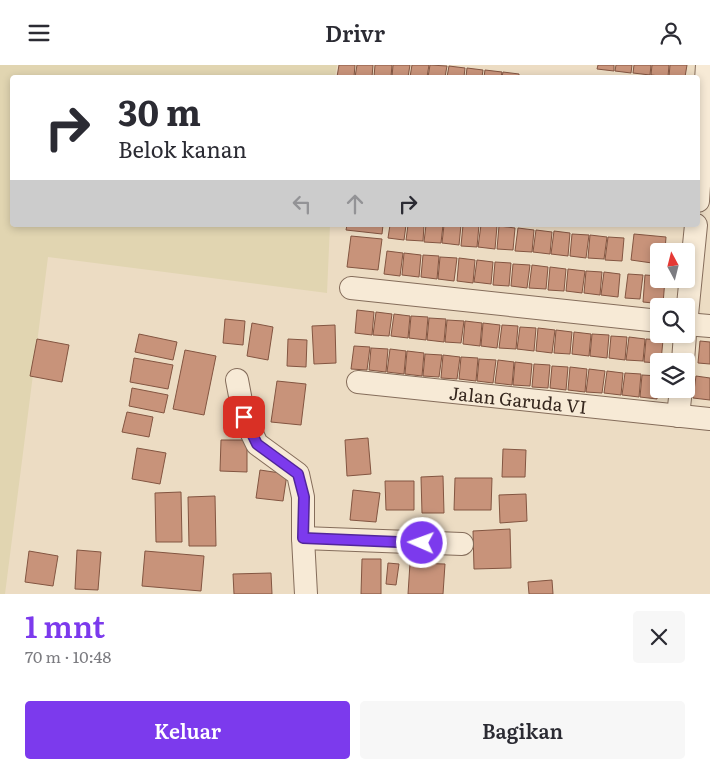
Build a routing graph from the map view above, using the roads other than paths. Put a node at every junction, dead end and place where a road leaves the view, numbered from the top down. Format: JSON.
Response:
{"nodes":[{"id":1,"x":707,"y":65,"type":"edge"},
{"id":2,"x":700,"y":122,"type":"edge"},
{"id":3,"x":696,"y":227,"type":"edge"},
{"id":4,"x":351,"y":288,"type":"dead end"},
{"id":5,"x":689,"y":298,"type":"edge"},
{"id":6,"x":650,"y":320,"type":"edge"},
{"id":7,"x":695,"y":325,"type":"edge"},
{"id":8,"x":710,"y":326,"type":"edge"},
{"id":9,"x":237,"y":380,"type":"dead end"},
{"id":10,"x":358,"y":382,"type":"dead end"},
{"id":11,"x":680,"y":398,"type":"edge"},
{"id":12,"x":678,"y":416,"type":"junction"},
{"id":13,"x":710,"y":419,"type":"edge"},
{"id":14,"x":303,"y":538,"type":"junction"},
{"id":15,"x":462,"y":545,"type":"dead end"},
{"id":16,"x":306,"y":594,"type":"edge"}],
"edges":[{"from":1,"to":2,"type":"street"},
{"from":3,"to":5,"type":"street"},
{"from":4,"to":6,"type":"street"},
{"from":7,"to":8,"type":"street"},
{"from":9,"to":14,"type":"street"},
{"from":10,"to":12,"type":"street","name":"Jalan Garuda VI"},
{"from":11,"to":12,"type":"street"},
{"from":12,"to":13,"type":"street","name":"Jalan Garuda VI"},
{"from":14,"to":15,"type":"street"},
{"from":14,"to":16,"type":"street"}]}
